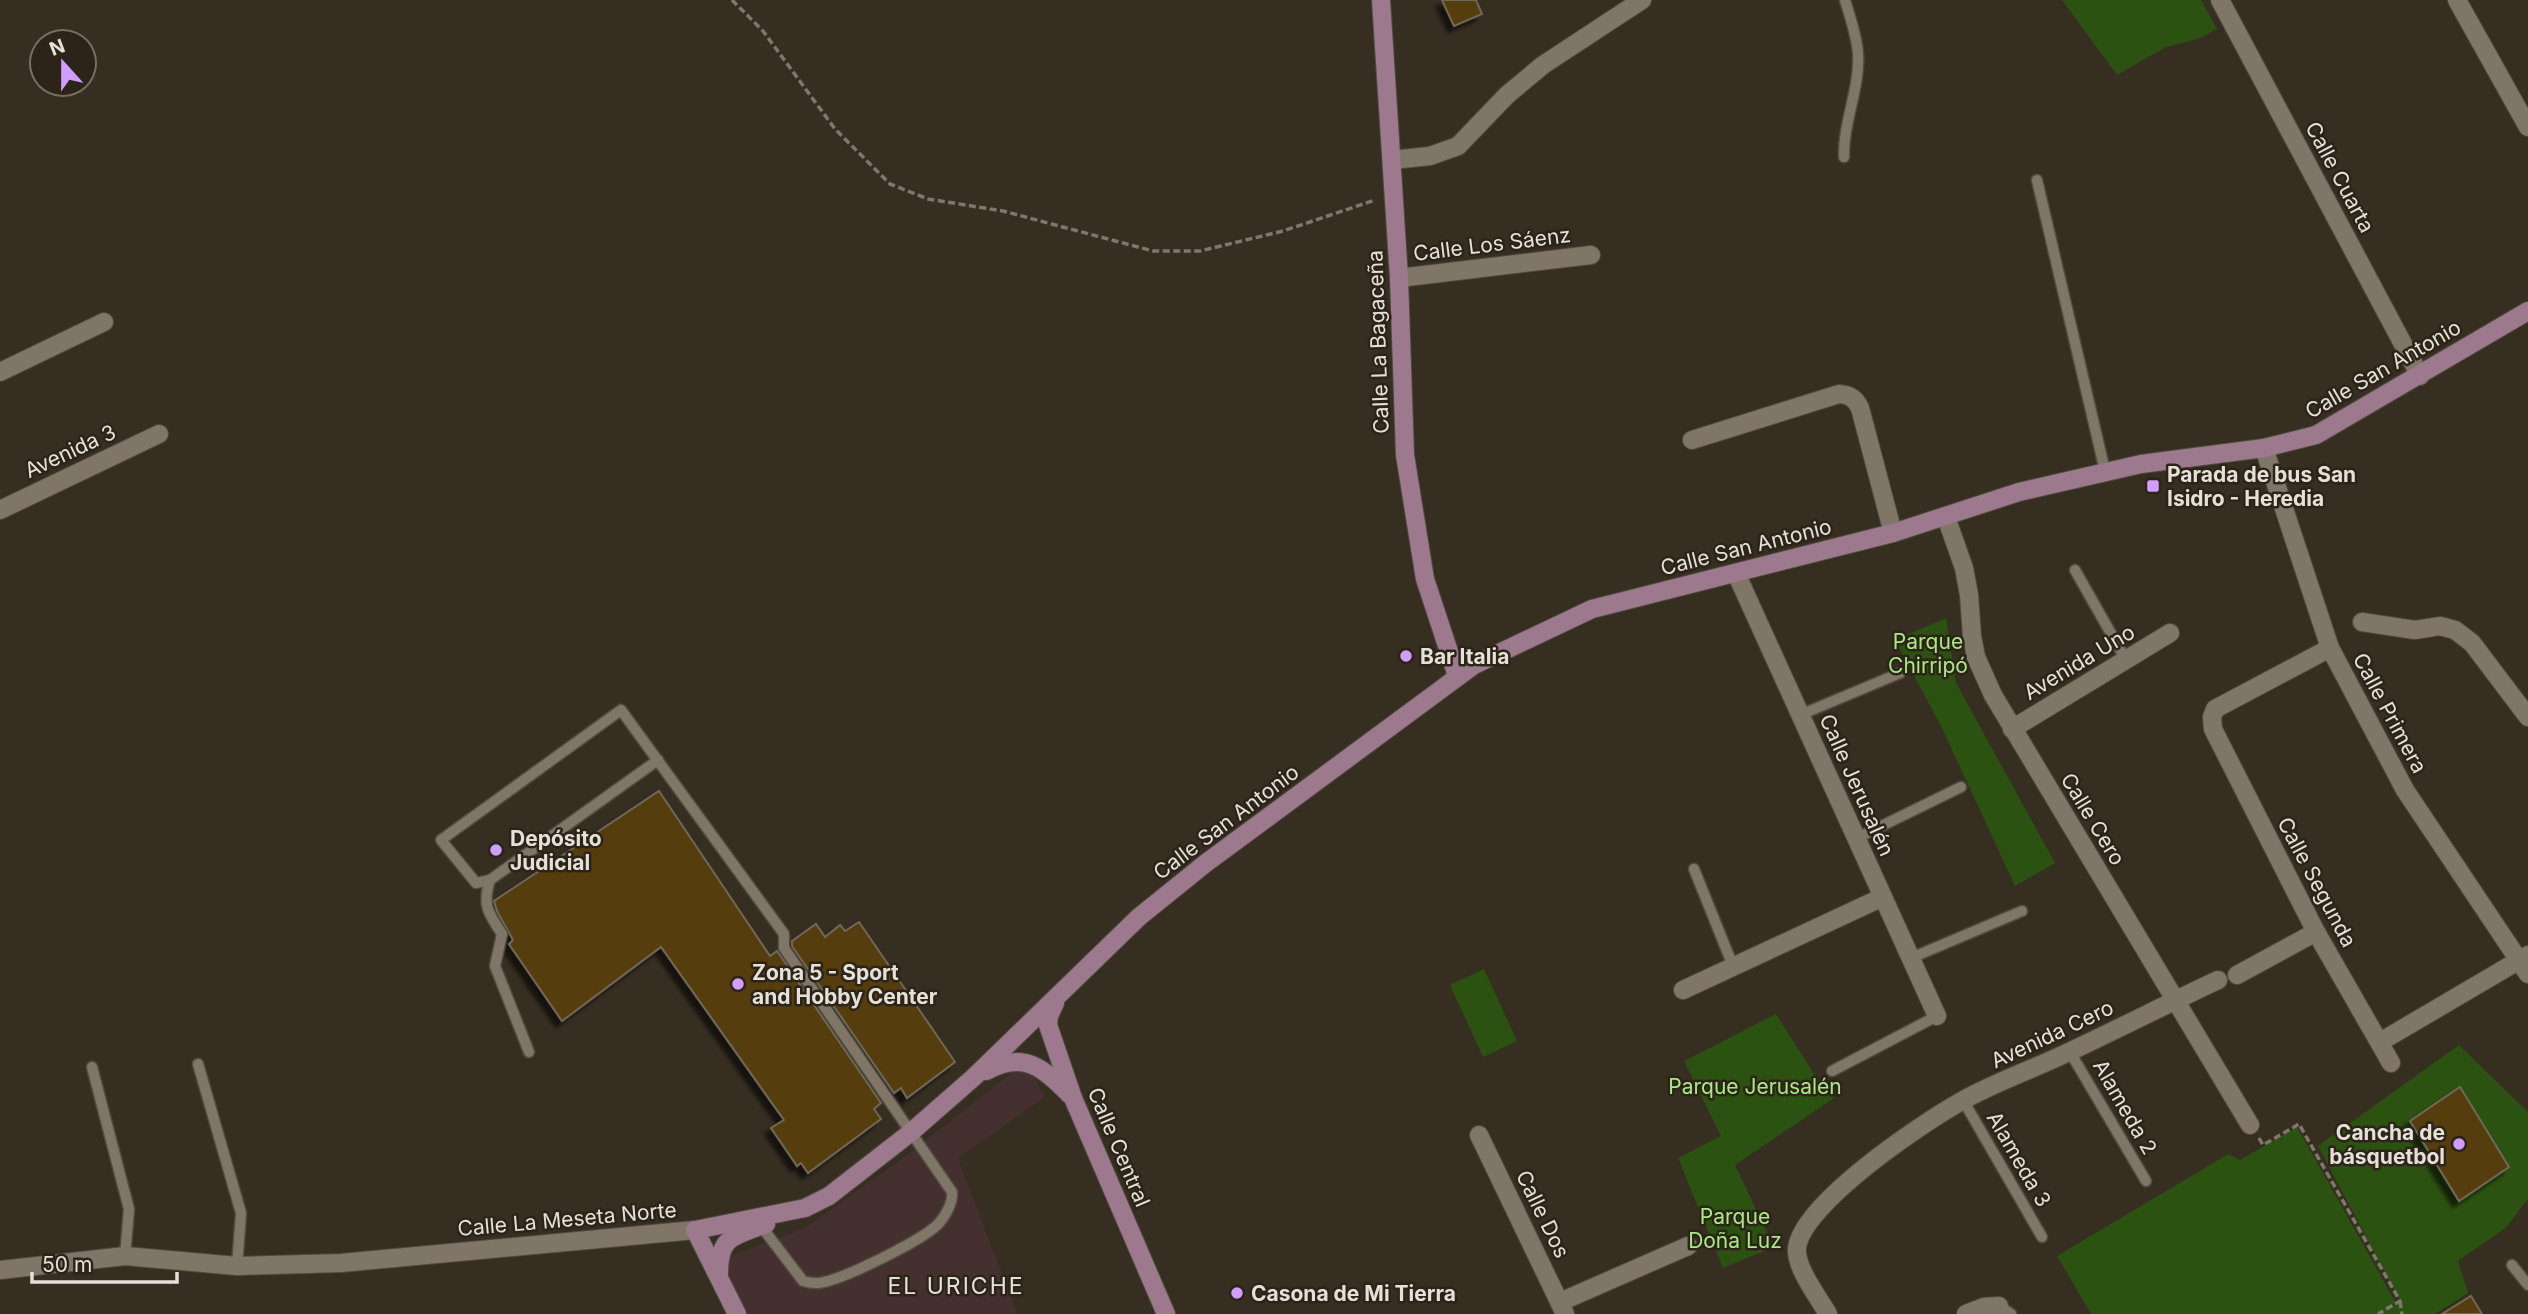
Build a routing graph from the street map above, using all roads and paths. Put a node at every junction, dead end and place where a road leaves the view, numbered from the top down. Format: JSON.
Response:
{"nodes":[{"id":1,"x":732,"y":0,"type":"edge"},
{"id":2,"x":1381,"y":0,"type":"edge"},
{"id":3,"x":1642,"y":0,"type":"edge"},
{"id":4,"x":1845,"y":0,"type":"edge"},
{"id":5,"x":2220,"y":0,"type":"edge"},
{"id":6,"x":2457,"y":0,"type":"edge"},
{"id":7,"x":2528,"y":127,"type":"edge"},
{"id":8,"x":1844,"y":157,"type":"dead end"},
{"id":9,"x":1392,"y":160,"type":"junction"},
{"id":10,"x":2037,"y":180,"type":"dead end"},
{"id":11,"x":1394,"y":194,"type":"junction"},
{"id":12,"x":1591,"y":255,"type":"dead end"},
{"id":13,"x":1399,"y":278,"type":"junction"},
{"id":14,"x":2528,"y":311,"type":"edge"},
{"id":15,"x":104,"y":322,"type":"dead end"},
{"id":16,"x":0,"y":372,"type":"edge"},
{"id":17,"x":2420,"y":376,"type":"junction"},
{"id":18,"x":159,"y":434,"type":"dead end"},
{"id":19,"x":1692,"y":440,"type":"dead end"},
{"id":20,"x":2263,"y":448,"type":"junction"},
{"id":21,"x":2105,"y":471,"type":"junction"},
{"id":22,"x":0,"y":510,"type":"edge"},
{"id":23,"x":1945,"y":517,"type":"junction"},
{"id":24,"x":1893,"y":533,"type":"junction"},
{"id":25,"x":2075,"y":570,"type":"dead end"},
{"id":26,"x":1736,"y":573,"type":"junction"},
{"id":27,"x":2362,"y":621,"type":"dead end"},
{"id":28,"x":2169,"y":634,"type":"dead end"},
{"id":29,"x":2330,"y":648,"type":"junction"},
{"id":30,"x":2126,"y":660,"type":"junction"},
{"id":31,"x":1900,"y":673,"type":"dead end"},
{"id":32,"x":1457,"y":676,"type":"junction"},
{"id":33,"x":1800,"y":715,"type":"junction"},
{"id":34,"x":2528,"y":717,"type":"edge"},
{"id":35,"x":2012,"y":729,"type":"junction"},
{"id":36,"x":658,"y":760,"type":"junction"},
{"id":37,"x":1961,"y":787,"type":"dead end"},
{"id":38,"x":1857,"y":838,"type":"junction"},
{"id":39,"x":1695,"y":869,"type":"dead end"},
{"id":40,"x":490,"y":880,"type":"junction"},
{"id":41,"x":1883,"y":897,"type":"junction"},
{"id":42,"x":2022,"y":911,"type":"dead end"},
{"id":43,"x":2316,"y":932,"type":"junction"},
{"id":44,"x":1911,"y":958,"type":"junction"},
{"id":45,"x":2524,"y":963,"type":"edge"},
{"id":46,"x":1732,"y":966,"type":"junction"},
{"id":47,"x":2236,"y":975,"type":"dead end"},
{"id":48,"x":2218,"y":979,"type":"dead end"},
{"id":49,"x":1683,"y":990,"type":"dead end"},
{"id":50,"x":1059,"y":996,"type":"junction"},
{"id":51,"x":2176,"y":1000,"type":"junction"},
{"id":52,"x":1937,"y":1016,"type":"joint"},
{"id":53,"x":2380,"y":1042,"type":"junction"},
{"id":54,"x":529,"y":1052,"type":"dead end"},
{"id":55,"x":2070,"y":1052,"type":"junction"},
{"id":56,"x":2391,"y":1063,"type":"dead end"},
{"id":57,"x":198,"y":1064,"type":"dead end"},
{"id":58,"x":92,"y":1067,"type":"dead end"},
{"id":59,"x":1832,"y":1071,"type":"dead end"},
{"id":60,"x":973,"y":1078,"type":"junction"},
{"id":61,"x":1073,"y":1098,"type":"junction"},
{"id":62,"x":1963,"y":1100,"type":"junction"},
{"id":63,"x":2250,"y":1125,"type":"joint"},
{"id":64,"x":910,"y":1133,"type":"junction"},
{"id":65,"x":1479,"y":1135,"type":"dead end"},
{"id":66,"x":2146,"y":1181,"type":"dead end"},
{"id":67,"x":805,"y":1209,"type":"junction"},
{"id":68,"x":761,"y":1226,"type":"junction"},
{"id":69,"x":695,"y":1230,"type":"junction"},
{"id":70,"x":2042,"y":1237,"type":"dead end"},
{"id":71,"x":1688,"y":1246,"type":"dead end"},
{"id":72,"x":125,"y":1256,"type":"junction"},
{"id":73,"x":2512,"y":1265,"type":"dead end"},
{"id":74,"x":237,"y":1266,"type":"junction"},
{"id":75,"x":0,"y":1270,"type":"edge"},
{"id":76,"x":719,"y":1275,"type":"junction"},
{"id":77,"x":2528,"y":1285,"type":"edge"},
{"id":78,"x":2400,"y":1301,"type":"junction"},
{"id":79,"x":1562,"y":1308,"type":"edge"},
{"id":80,"x":1162,"y":1310,"type":"edge"},
{"id":81,"x":2005,"y":1310,"type":"edge"},
{"id":82,"x":737,"y":1314,"type":"edge"},
{"id":83,"x":1828,"y":1314,"type":"edge"},
{"id":84,"x":1966,"y":1314,"type":"edge"},
{"id":85,"x":2378,"y":1314,"type":"edge"},
{"id":86,"x":2402,"y":1314,"type":"edge"}],
"edges":[{"from":1,"to":11,"type":"path"},
{"from":2,"to":9,"type":"main road","name":"Calle La Bagaceña"},
{"from":3,"to":9,"type":"street"},
{"from":4,"to":8,"type":"lane"},
{"from":5,"to":17,"type":"street","name":"Calle Cuarta"},
{"from":6,"to":7,"type":"street"},
{"from":9,"to":11,"type":"main road","name":"Calle La Bagaceña"},
{"from":10,"to":21,"type":"lane"},
{"from":11,"to":13,"type":"main road","name":"Calle La Bagaceña"},
{"from":12,"to":13,"type":"street","name":"Calle Los Sáenz"},
{"from":13,"to":32,"type":"main road","name":"Calle La Bagaceña"},
{"from":14,"to":17,"type":"main road","name":"Calle San Antonio"},
{"from":15,"to":16,"type":"street"},
{"from":17,"to":20,"type":"main road","name":"Calle San Antonio"},
{"from":18,"to":22,"type":"street","name":"Avenida 3"},
{"from":19,"to":24,"type":"street"},
{"from":20,"to":21,"type":"main road","name":"Calle San Antonio"},
{"from":20,"to":29,"type":"street","name":"Calle Primera"},
{"from":21,"to":23,"type":"main road","name":"Calle San Antonio"},
{"from":23,"to":24,"type":"main road","name":"Calle San Antonio"},
{"from":23,"to":35,"type":"street","name":"Calle Cero"},
{"from":24,"to":26,"type":"main road","name":"Calle San Antonio"},
{"from":25,"to":30,"type":"lane"},
{"from":26,"to":32,"type":"main road","name":"Calle San Antonio"},
{"from":26,"to":33,"type":"street","name":"Calle Jerusalén"},
{"from":27,"to":34,"type":"street"},
{"from":28,"to":30,"type":"street","name":"Avenida Uno"},
{"from":29,"to":43,"type":"street","name":"Calle Segunda"},
{"from":29,"to":45,"type":"street","name":"Calle Primera"},
{"from":30,"to":35,"type":"street","name":"Avenida Uno"},
{"from":31,"to":33,"type":"lane"},
{"from":32,"to":50,"type":"main road","name":"Calle San Antonio"},
{"from":33,"to":38,"type":"street","name":"Calle Jerusalén"},
{"from":35,"to":51,"type":"street","name":"Calle Cero"},
{"from":36,"to":40,"type":"lane"},
{"from":36,"to":40,"type":"lane"},
{"from":36,"to":64,"type":"lane"},
{"from":37,"to":38,"type":"lane"},
{"from":38,"to":41,"type":"street","name":"Calle Jerusalén"},
{"from":39,"to":46,"type":"lane"},
{"from":40,"to":54,"type":"lane"},
{"from":41,"to":44,"type":"street","name":"Calle Jerusalén"},
{"from":41,"to":46,"type":"street"},
{"from":42,"to":44,"type":"lane"},
{"from":43,"to":47,"type":"street"},
{"from":43,"to":53,"type":"street","name":"Calle Segunda"},
{"from":44,"to":52,"type":"street","name":"Calle Jerusalén"},
{"from":45,"to":53,"type":"street"},
{"from":46,"to":49,"type":"street"},
{"from":48,"to":51,"type":"street","name":"Avenida Cero"},
{"from":50,"to":60,"type":"main road","name":"Calle La Meseta Norte"},
{"from":50,"to":61,"type":"main road","name":"Calle Central"},
{"from":51,"to":55,"type":"street","name":"Avenida Cero"},
{"from":51,"to":63,"type":"street","name":"Calle Cero"},
{"from":52,"to":59,"type":"lane"},
{"from":53,"to":56,"type":"street","name":"Calle Segunda"},
{"from":55,"to":62,"type":"street","name":"Avenida Cero"},
{"from":55,"to":66,"type":"lane","name":"Alameda 2"},
{"from":57,"to":74,"type":"lane"},
{"from":58,"to":72,"type":"lane"},
{"from":60,"to":61,"type":"main road"},
{"from":60,"to":64,"type":"main road","name":"Calle La Meseta Norte"},
{"from":61,"to":80,"type":"main road","name":"Calle Central"},
{"from":62,"to":70,"type":"lane","name":"Alameda 3"},
{"from":62,"to":83,"type":"street","name":"Avenida Cero"},
{"from":63,"to":78,"type":"path"},
{"from":64,"to":67,"type":"main road","name":"Calle La Meseta Norte"},
{"from":64,"to":68,"type":"lane"},
{"from":65,"to":79,"type":"street","name":"Calle Dos"},
{"from":67,"to":68,"type":"main road"},
{"from":67,"to":69,"type":"main road","name":"Calle La Meseta Norte"},
{"from":68,"to":76,"type":"main road"},
{"from":69,"to":74,"type":"street","name":"Calle La Meseta Norte"},
{"from":69,"to":76,"type":"main road"},
{"from":71,"to":79,"type":"street"},
{"from":72,"to":74,"type":"street","name":"Calle La Meseta Norte"},
{"from":72,"to":75,"type":"street","name":"Calle La Meseta Norte"},
{"from":73,"to":77,"type":"lane"},
{"from":76,"to":82,"type":"main road"},
{"from":78,"to":85,"type":"path"},
{"from":78,"to":86,"type":"path"},
{"from":81,"to":84,"type":"street"}]}
